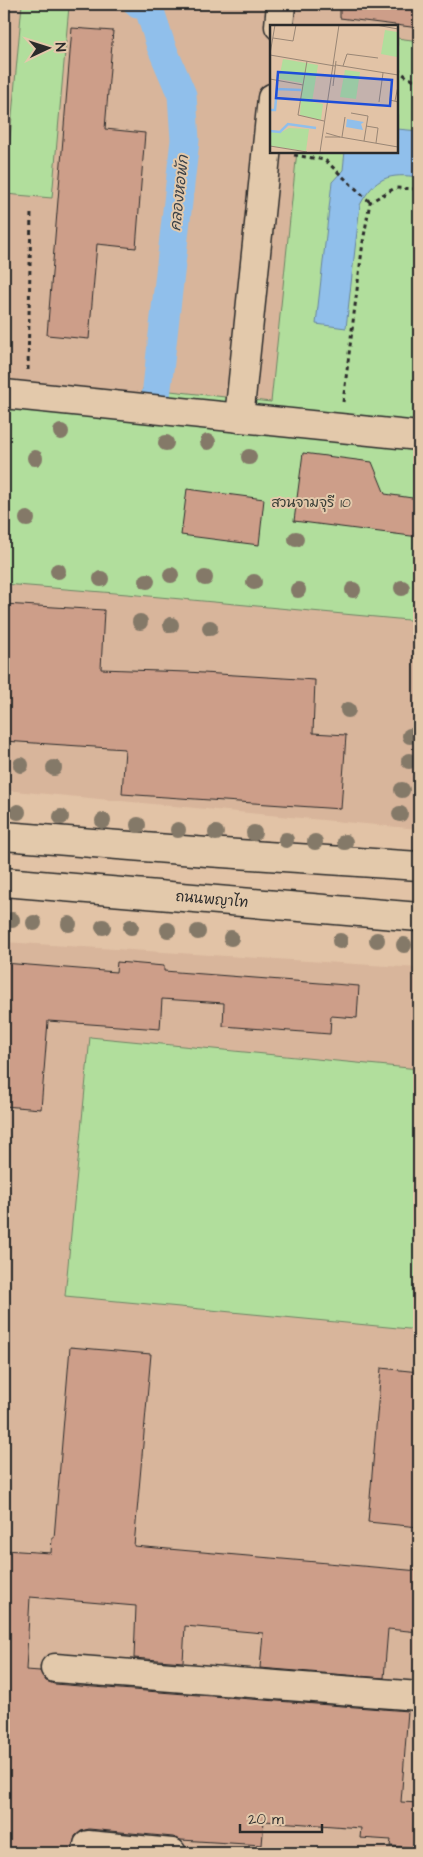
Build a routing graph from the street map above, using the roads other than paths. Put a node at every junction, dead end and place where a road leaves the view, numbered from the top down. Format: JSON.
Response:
{"nodes":[{"id":1,"x":281,"y":4,"type":"edge"},
{"id":2,"x":279,"y":25,"type":"edge"},
{"id":3,"x":270,"y":116,"type":"edge"},
{"id":4,"x":15,"y":395,"type":"edge"},
{"id":5,"x":239,"y":418,"type":"junction"},
{"id":6,"x":419,"y":436,"type":"edge"},
{"id":7,"x":4,"y":836,"type":"edge"},
{"id":8,"x":419,"y":866,"type":"edge"},
{"id":9,"x":4,"y":882,"type":"edge"},
{"id":10,"x":419,"y":917,"type":"edge"},
{"id":11,"x":55,"y":1668,"type":"dead end"},
{"id":12,"x":419,"y":1696,"type":"edge"},
{"id":13,"x":87,"y":1853,"type":"edge"},
{"id":14,"x":172,"y":1853,"type":"edge"}],
"edges":[{"from":1,"to":2,"type":"main road"},
{"from":3,"to":5,"type":"main road"},
{"from":4,"to":5,"type":"main road"},
{"from":5,"to":6,"type":"main road"},
{"from":7,"to":8,"type":"main road"},
{"from":9,"to":10,"type":"main road","name":"ถนนพญาไท"},
{"from":11,"to":12,"type":"main road"},
{"from":13,"to":14,"type":"main road"}]}
